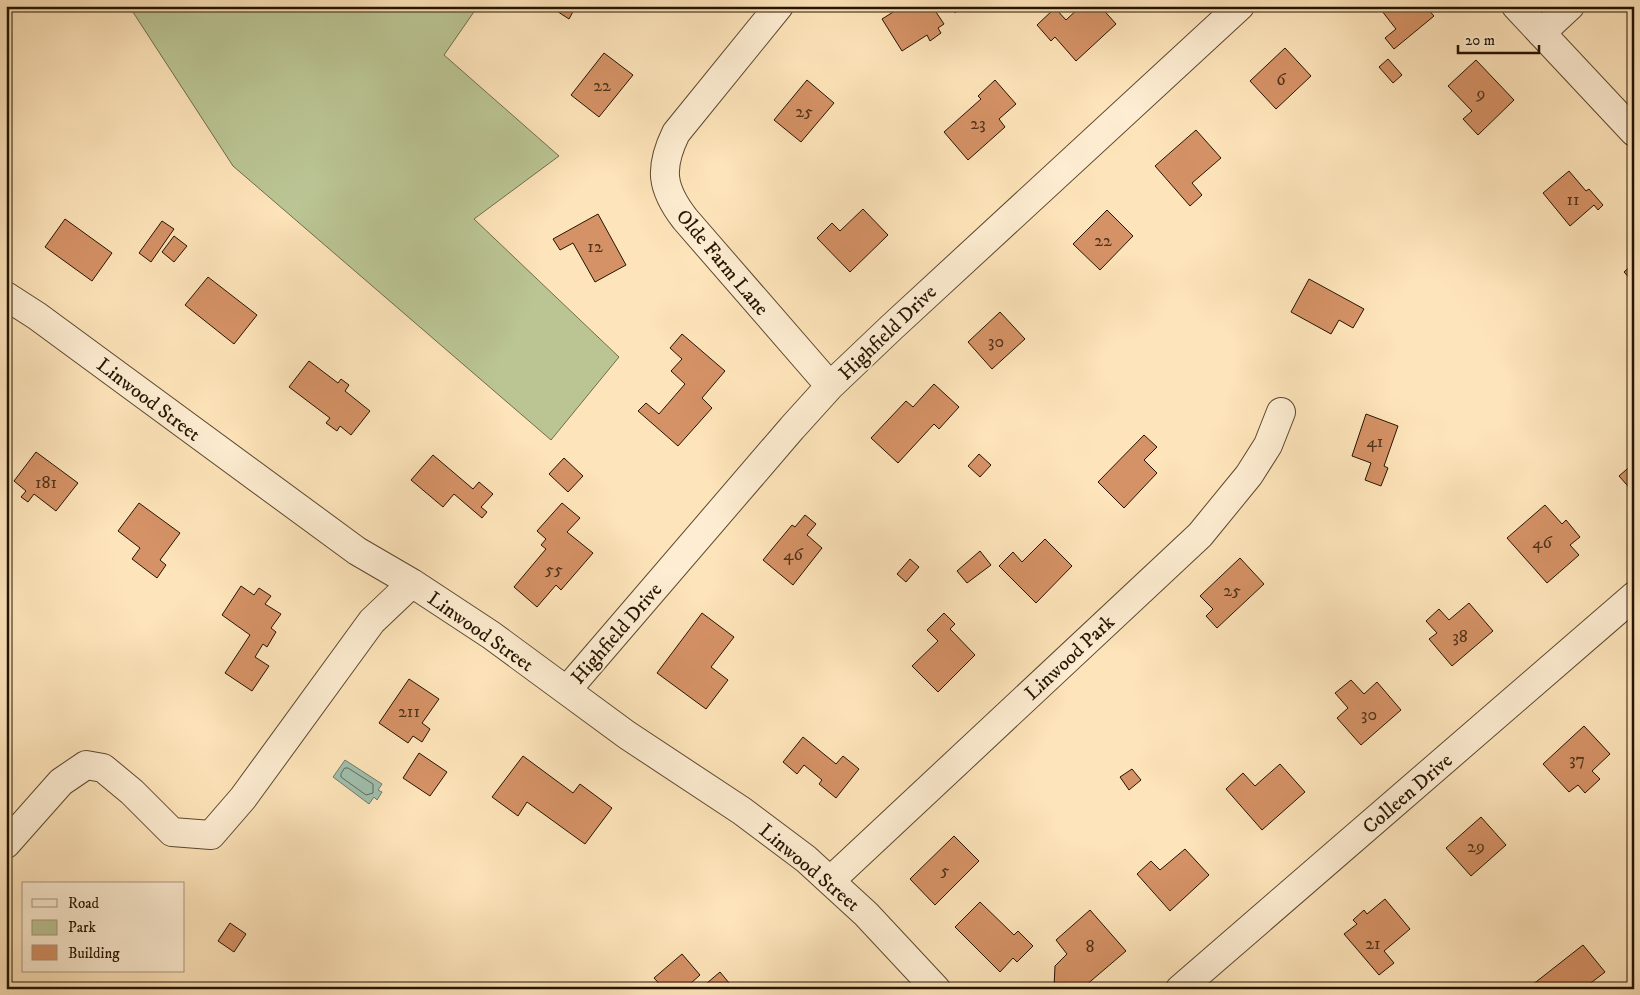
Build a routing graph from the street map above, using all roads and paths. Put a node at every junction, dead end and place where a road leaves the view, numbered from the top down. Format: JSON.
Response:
{"nodes":[{"id":1,"x":779,"y":6,"type":"edge"},
{"id":2,"x":1240,"y":6,"type":"edge"},
{"id":3,"x":1516,"y":6,"type":"edge"},
{"id":4,"x":1570,"y":6,"type":"edge"},
{"id":5,"x":1541,"y":33,"type":"junction"},
{"id":6,"x":1634,"y":132,"type":"edge"},
{"id":7,"x":6,"y":296,"type":"edge"},
{"id":8,"x":830,"y":386,"type":"junction"},
{"id":9,"x":1281,"y":412,"type":"dead end"},
{"id":10,"x":412,"y":583,"type":"junction"},
{"id":11,"x":1634,"y":596,"type":"edge"},
{"id":12,"x":567,"y":690,"type":"junction"},
{"id":13,"x":6,"y":844,"type":"edge"},
{"id":14,"x":830,"y":881,"type":"junction"},
{"id":15,"x":936,"y":989,"type":"edge"},
{"id":16,"x":1180,"y":989,"type":"edge"}],
"edges":[{"from":1,"to":8,"type":"street","name":"Olde Farm Lane"},
{"from":2,"to":8,"type":"street","name":"Highfield Drive"},
{"from":3,"to":5,"type":"street"},
{"from":4,"to":5,"type":"street"},
{"from":5,"to":6,"type":"street"},
{"from":7,"to":10,"type":"street","name":"Linwood Street"},
{"from":8,"to":12,"type":"street","name":"Highfield Drive"},
{"from":9,"to":14,"type":"street","name":"Linwood Park"},
{"from":10,"to":12,"type":"street","name":"Linwood Street"},
{"from":10,"to":13,"type":"street"},
{"from":11,"to":16,"type":"street","name":"Colleen Drive"},
{"from":12,"to":14,"type":"street","name":"Linwood Street"},
{"from":14,"to":15,"type":"street","name":"Linwood Street"}]}
